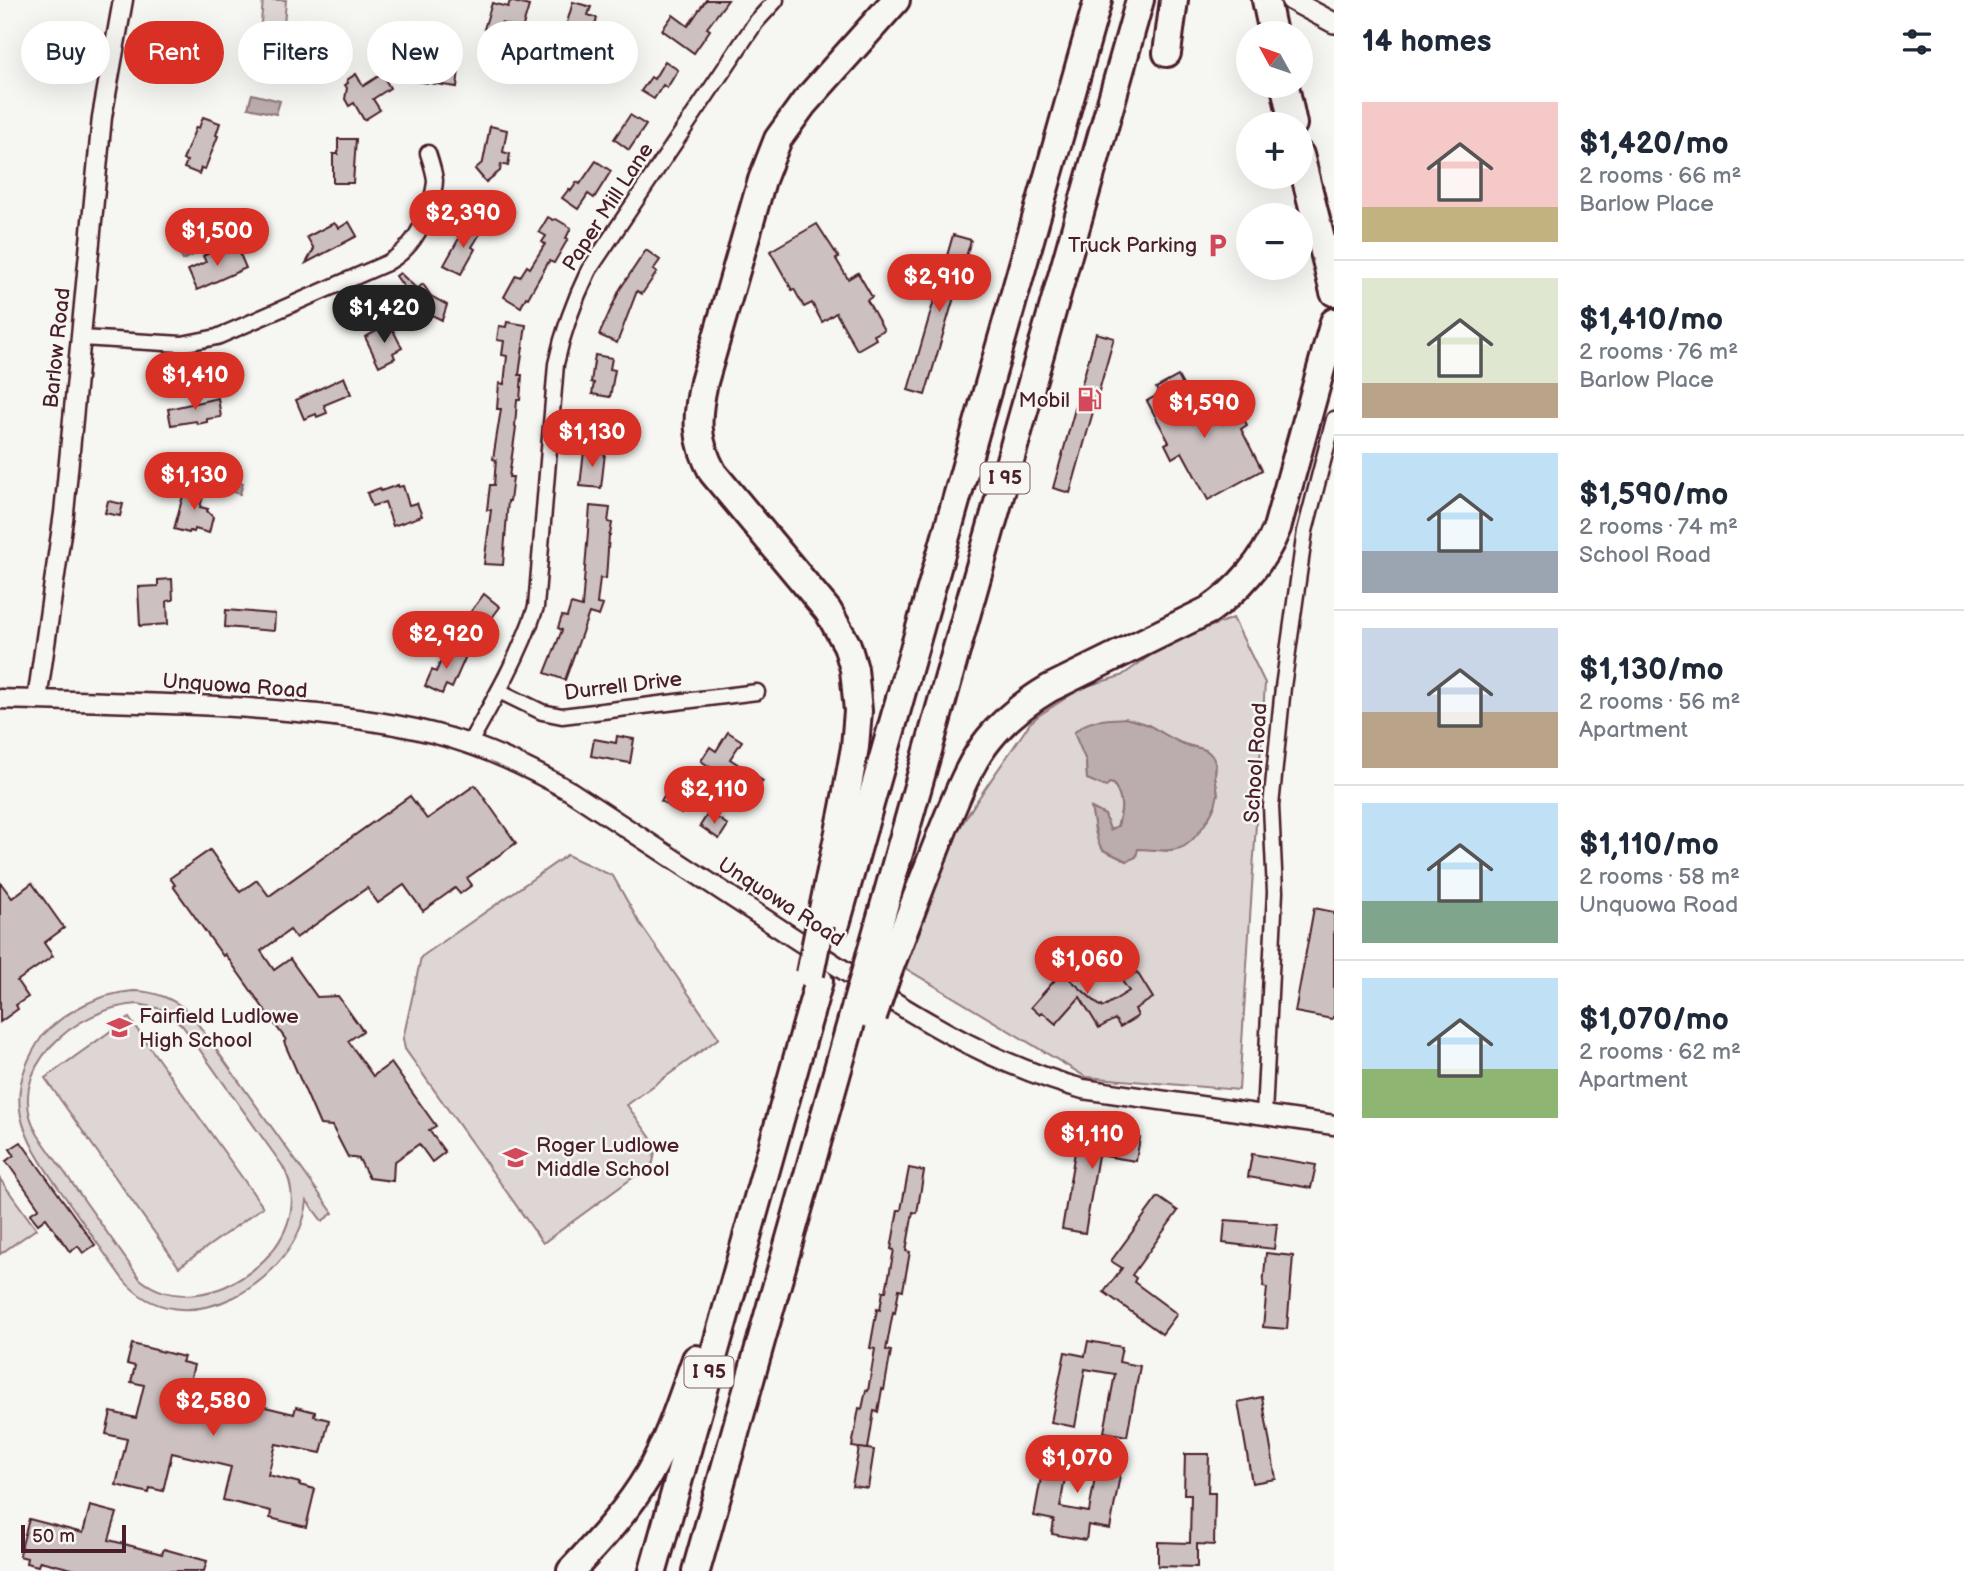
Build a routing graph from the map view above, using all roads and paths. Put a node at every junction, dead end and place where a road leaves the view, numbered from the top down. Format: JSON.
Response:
{"nodes":[{"id":1,"x":123,"y":0,"type":"edge"},
{"id":2,"x":776,"y":0,"type":"edge"},
{"id":3,"x":896,"y":0,"type":"edge"},
{"id":4,"x":1098,"y":0,"type":"edge"},
{"id":5,"x":1140,"y":0,"type":"edge"},
{"id":6,"x":1174,"y":0,"type":"edge"},
{"id":7,"x":1266,"y":0,"type":"edge"},
{"id":8,"x":1291,"y":0,"type":"edge"},
{"id":9,"x":1270,"y":21,"type":"edge"},
{"id":10,"x":1334,"y":23,"type":"edge"},
{"id":11,"x":1167,"y":53,"type":"dead end"},
{"id":12,"x":428,"y":153,"type":"dead end"},
{"id":13,"x":1308,"y":189,"type":"edge"},
{"id":14,"x":1334,"y":292,"type":"edge"},
{"id":15,"x":1334,"y":322,"type":"edge"},
{"id":16,"x":81,"y":338,"type":"junction"},
{"id":17,"x":1334,"y":419,"type":"edge"},
{"id":18,"x":499,"y":691,"type":"junction"},
{"id":19,"x":757,"y":692,"type":"dead end"},
{"id":20,"x":0,"y":699,"type":"edge"},
{"id":21,"x":37,"y":700,"type":"junction"},
{"id":22,"x":469,"y":744,"type":"junction"},
{"id":23,"x":827,"y":928,"type":"junction"},
{"id":24,"x":880,"y":963,"type":"junction"},
{"id":25,"x":1264,"y":1115,"type":"junction"},
{"id":26,"x":1334,"y":1125,"type":"edge"},
{"id":27,"x":765,"y":1174,"type":"junction"},
{"id":28,"x":758,"y":1352,"type":"junction"},
{"id":29,"x":571,"y":1571,"type":"edge"},
{"id":30,"x":653,"y":1571,"type":"edge"},
{"id":31,"x":696,"y":1571,"type":"edge"},
{"id":32,"x":712,"y":1571,"type":"edge"}],
"edges":[{"from":1,"to":16,"type":"street","name":"Barlow Road"},
{"from":2,"to":18,"type":"street","name":"Paper Mill Lane"},
{"from":3,"to":23,"type":"highway"},
{"from":4,"to":23,"type":"highway","number":"I 95"},
{"from":5,"to":24,"type":"highway","number":"I 95"},
{"from":6,"to":11,"type":"highway"},
{"from":7,"to":9,"type":"highway"},
{"from":8,"to":10,"type":"main road"},
{"from":12,"to":16,"type":"street"},
{"from":13,"to":14,"type":"highway"},
{"from":15,"to":24,"type":"highway"},
{"from":16,"to":21,"type":"street","name":"Barlow Road"},
{"from":17,"to":25,"type":"street","name":"School Road"},
{"from":18,"to":19,"type":"street","name":"Durrell Drive"},
{"from":18,"to":22,"type":"street","name":"Paper Mill Lane"},
{"from":20,"to":21,"type":"street","name":"Unquowa Road"},
{"from":21,"to":22,"type":"street","name":"Unquowa Road"},
{"from":22,"to":25,"type":"street","name":"Unquowa Road"},
{"from":23,"to":27,"type":"highway","number":"I 95","bridge":true},
{"from":24,"to":28,"type":"highway","number":"I 95","bridge":true},
{"from":25,"to":26,"type":"street","name":"Unquowa Road"},
{"from":27,"to":29,"type":"highway"},
{"from":27,"to":30,"type":"highway","number":"I 95"},
{"from":28,"to":31,"type":"highway","number":"I 95"},
{"from":28,"to":32,"type":"highway"}]}
